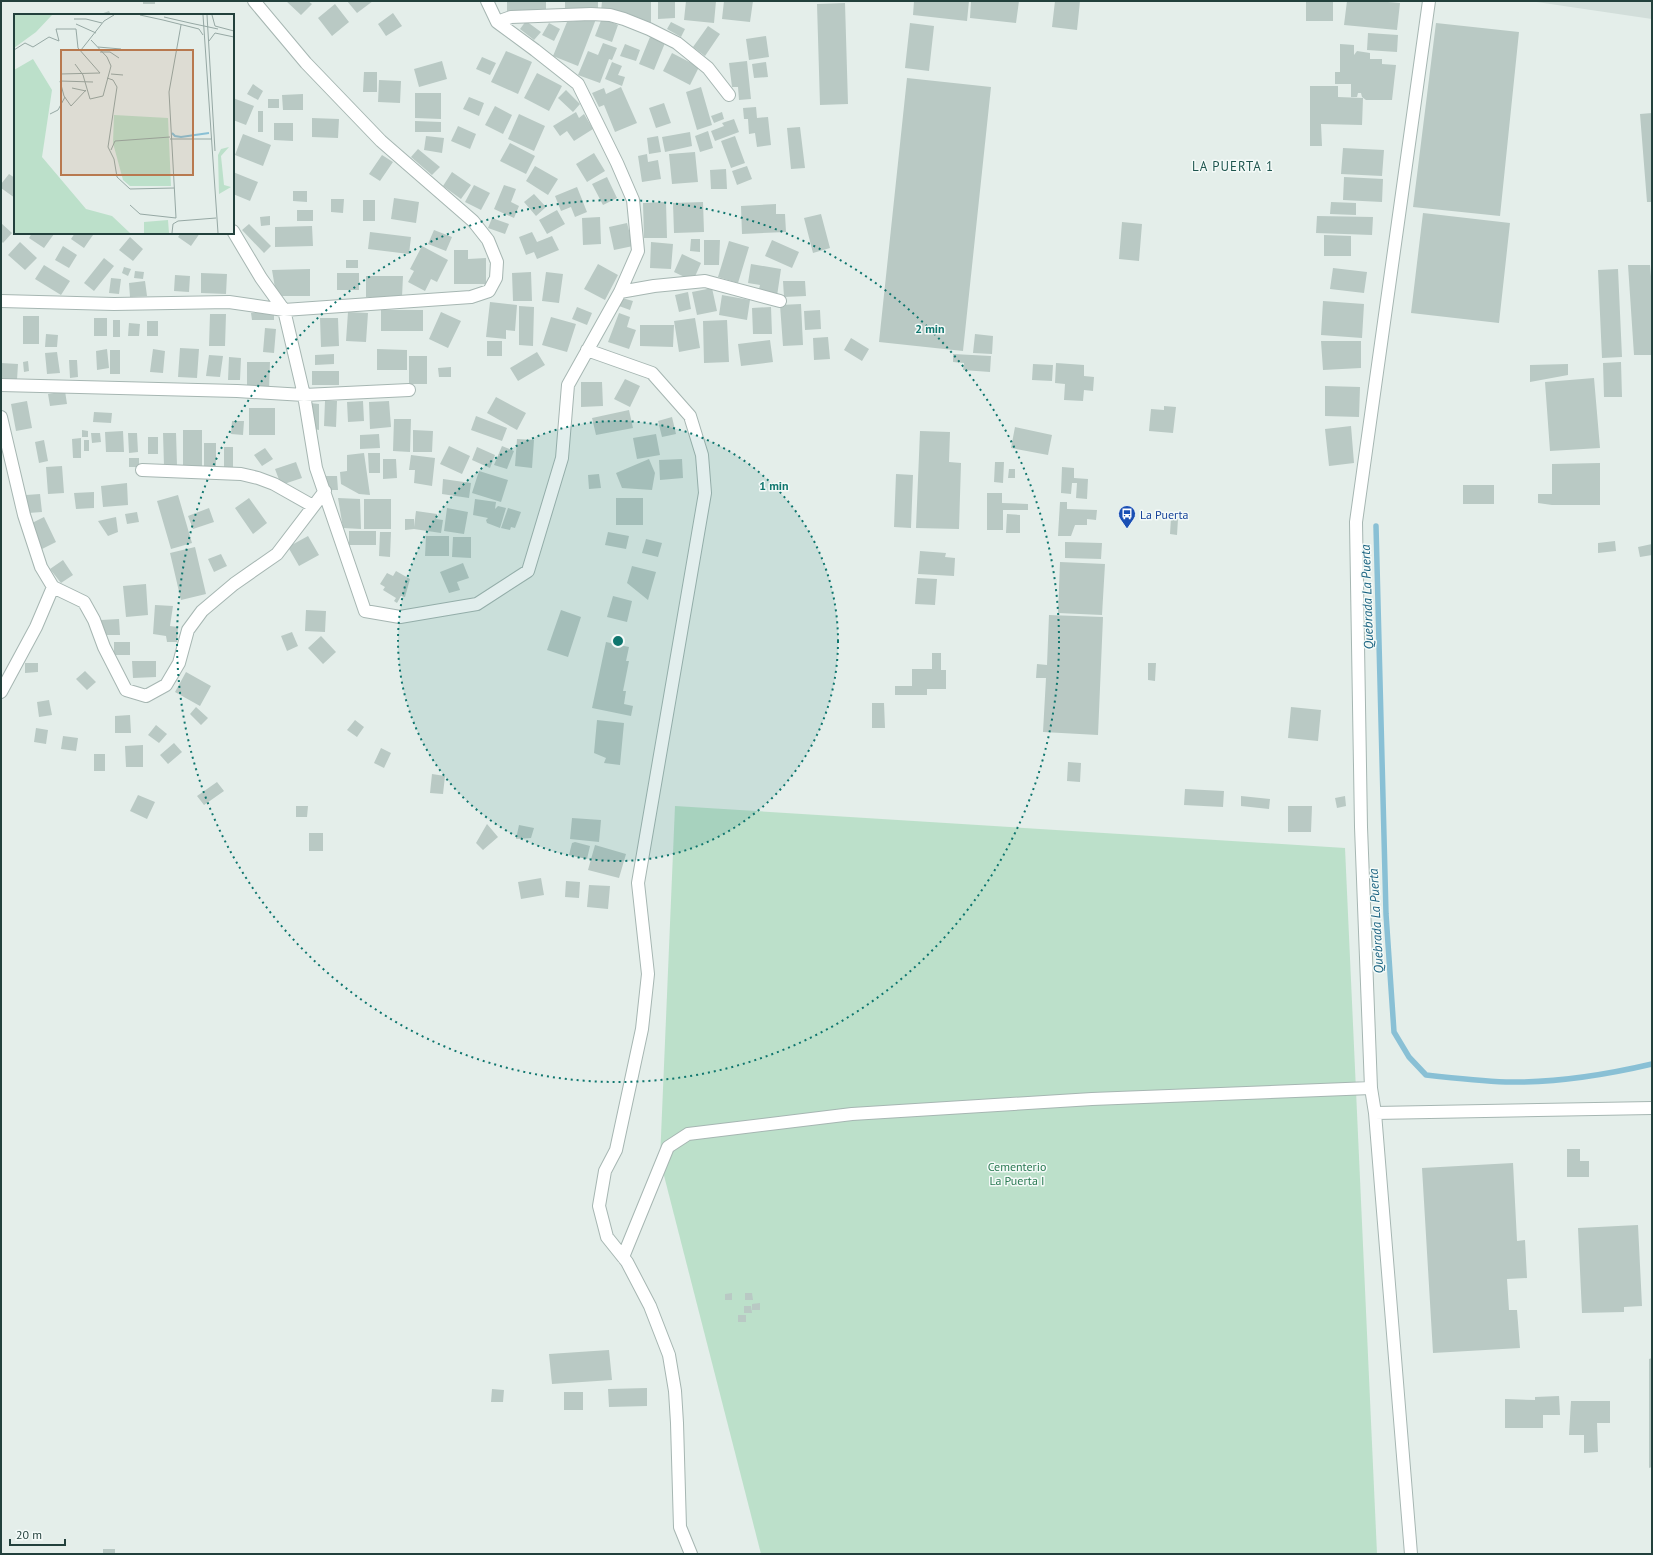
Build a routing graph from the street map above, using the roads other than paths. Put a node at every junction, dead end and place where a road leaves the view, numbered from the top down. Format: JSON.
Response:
{"nodes":[{"id":1,"x":254,"y":1,"type":"edge"},
{"id":2,"x":487,"y":1,"type":"edge"},
{"id":3,"x":1429,"y":1,"type":"edge"},
{"id":4,"x":497,"y":22,"type":"junction"},
{"id":5,"x":729,"y":95,"type":"dead end"},
{"id":6,"x":234,"y":233,"type":"edge"},
{"id":7,"x":620,"y":292,"type":"junction"},
{"id":8,"x":1,"y":301,"type":"edge"},
{"id":9,"x":780,"y":301,"type":"dead end"},
{"id":10,"x":284,"y":310,"type":"junction"},
{"id":11,"x":587,"y":350,"type":"junction"},
{"id":12,"x":1,"y":385,"type":"edge"},
{"id":13,"x":408,"y":390,"type":"dead end"},
{"id":14,"x":304,"y":395,"type":"junction"},
{"id":15,"x":1,"y":417,"type":"edge"},
{"id":16,"x":142,"y":470,"type":"dead end"},
{"id":17,"x":325,"y":491,"type":"junction"},
{"id":18,"x":313,"y":506,"type":"junction"},
{"id":19,"x":53,"y":587,"type":"junction"},
{"id":20,"x":1,"y":692,"type":"edge"},
{"id":21,"x":1371,"y":1088,"type":"junction"},
{"id":22,"x":1652,"y":1108,"type":"edge"},
{"id":23,"x":1375,"y":1113,"type":"junction"},
{"id":24,"x":623,"y":1257,"type":"junction"},
{"id":25,"x":691,"y":1554,"type":"edge"},
{"id":26,"x":1411,"y":1554,"type":"edge"}],
"edges":[{"from":1,"to":10,"type":"street"},
{"from":2,"to":4,"type":"street"},
{"from":3,"to":21,"type":"street"},
{"from":4,"to":5,"type":"street"},
{"from":4,"to":7,"type":"street"},
{"from":6,"to":10,"type":"street"},
{"from":7,"to":9,"type":"street"},
{"from":7,"to":11,"type":"street"},
{"from":8,"to":10,"type":"street"},
{"from":10,"to":14,"type":"street"},
{"from":11,"to":17,"type":"street"},
{"from":11,"to":24,"type":"street"},
{"from":12,"to":14,"type":"street"},
{"from":13,"to":14,"type":"street"},
{"from":14,"to":17,"type":"street"},
{"from":15,"to":19,"type":"street"},
{"from":16,"to":18,"type":"street"},
{"from":17,"to":18,"type":"street"},
{"from":18,"to":19,"type":"street"},
{"from":19,"to":20,"type":"street"},
{"from":21,"to":23,"type":"street"},
{"from":21,"to":24,"type":"street"},
{"from":22,"to":23,"type":"street"},
{"from":23,"to":26,"type":"street"},
{"from":24,"to":25,"type":"street"}]}
